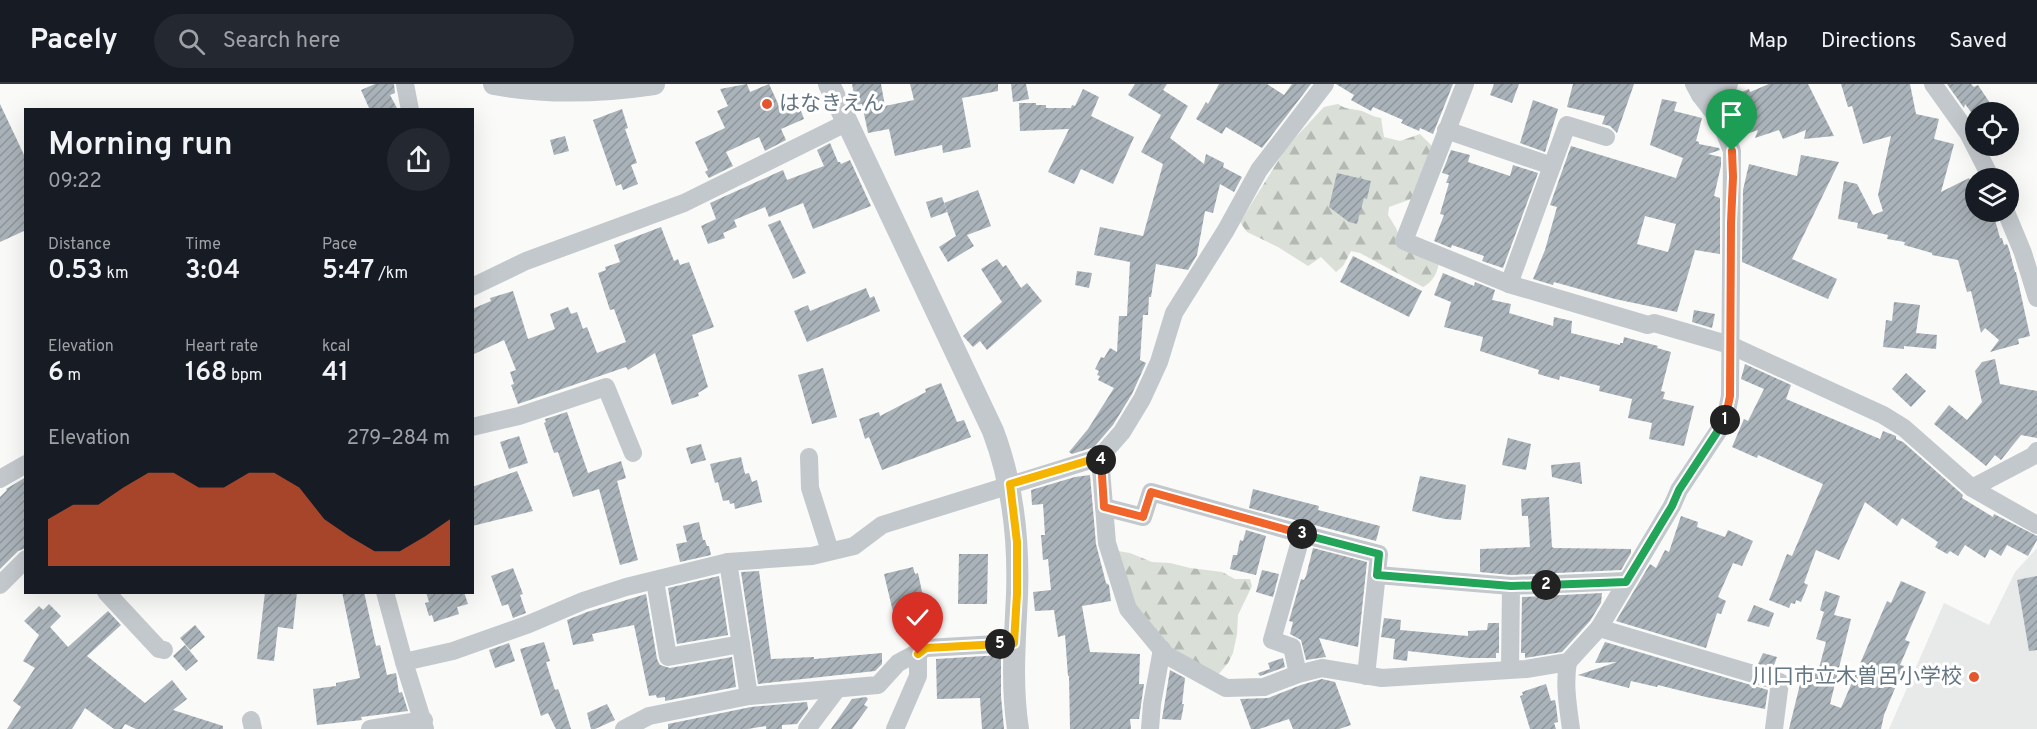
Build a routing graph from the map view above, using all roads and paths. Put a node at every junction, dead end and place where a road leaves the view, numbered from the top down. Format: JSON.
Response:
{"nodes":[{"id":1,"x":405,"y":84,"type":"edge"},
{"id":2,"x":494,"y":84,"type":"edge"},
{"id":3,"x":654,"y":84,"type":"edge"},
{"id":4,"x":829,"y":84,"type":"edge"},
{"id":5,"x":1324,"y":84,"type":"edge"},
{"id":6,"x":1465,"y":84,"type":"edge"},
{"id":7,"x":1729,"y":84,"type":"edge"},
{"id":8,"x":1933,"y":84,"type":"edge"},
{"id":9,"x":1697,"y":90,"type":"edge"},
{"id":10,"x":410,"y":108,"type":"edge"},
{"id":11,"x":848,"y":122,"type":"junction"},
{"id":12,"x":1446,"y":130,"type":"junction"},
{"id":13,"x":1606,"y":137,"type":"dead end"},
{"id":14,"x":1552,"y":166,"type":"junction"},
{"id":15,"x":1985,"y":168,"type":"edge"},
{"id":16,"x":2010,"y":222,"type":"edge"},
{"id":17,"x":1509,"y":284,"type":"junction"},
{"id":18,"x":474,"y":286,"type":"edge"},
{"id":19,"x":2037,"y":298,"type":"edge"},
{"id":20,"x":1730,"y":345,"type":"junction"},
{"id":21,"x":474,"y":427,"type":"edge"},
{"id":22,"x":2037,"y":451,"type":"edge"},
{"id":23,"x":633,"y":453,"type":"dead end"},
{"id":24,"x":809,"y":457,"type":"dead end"},
{"id":25,"x":1100,"y":457,"type":"junction"},
{"id":26,"x":24,"y":465,"type":"edge"},
{"id":27,"x":0,"y":479,"type":"edge"},
{"id":28,"x":1010,"y":484,"type":"junction"},
{"id":29,"x":1972,"y":488,"type":"junction"},
{"id":30,"x":1104,"y":507,"type":"junction"},
{"id":31,"x":2037,"y":525,"type":"edge"},
{"id":32,"x":1302,"y":534,"type":"junction"},
{"id":33,"x":830,"y":551,"type":"junction"},
{"id":34,"x":24,"y":561,"type":"edge"},
{"id":35,"x":728,"y":562,"type":"junction"},
{"id":36,"x":1377,"y":575,"type":"junction"},
{"id":37,"x":655,"y":581,"type":"junction"},
{"id":38,"x":1626,"y":582,"type":"junction"},
{"id":39,"x":0,"y":585,"type":"edge"},
{"id":40,"x":1511,"y":586,"type":"junction"},
{"id":41,"x":108,"y":594,"type":"edge"},
{"id":42,"x":386,"y":594,"type":"edge"},
{"id":43,"x":1599,"y":628,"type":"junction"},
{"id":44,"x":1014,"y":643,"type":"junction"},
{"id":45,"x":741,"y":644,"type":"junction"},
{"id":46,"x":1162,"y":649,"type":"junction"},
{"id":47,"x":164,"y":650,"type":"dead end"},
{"id":48,"x":918,"y":654,"type":"junction"},
{"id":49,"x":404,"y":662,"type":"junction"},
{"id":50,"x":1568,"y":663,"type":"junction"},
{"id":51,"x":1510,"y":669,"type":"junction"},
{"id":52,"x":1298,"y":674,"type":"junction"},
{"id":53,"x":1366,"y":676,"type":"junction"},
{"id":54,"x":837,"y":689,"type":"junction"},
{"id":55,"x":749,"y":696,"type":"junction"},
{"id":56,"x":650,"y":723,"type":"edge"},
{"id":57,"x":425,"y":725,"type":"edge"},
{"id":58,"x":370,"y":729,"type":"edge"},
{"id":59,"x":624,"y":729,"type":"edge"},
{"id":60,"x":807,"y":729,"type":"edge"},
{"id":61,"x":895,"y":729,"type":"edge"},
{"id":62,"x":1018,"y":729,"type":"edge"},
{"id":63,"x":1150,"y":729,"type":"edge"},
{"id":64,"x":1571,"y":729,"type":"edge"},
{"id":65,"x":1774,"y":729,"type":"edge"}],
"edges":[{"from":1,"to":10,"type":"street"},
{"from":2,"to":3,"type":"street"},
{"from":4,"to":11,"type":"street"},
{"from":5,"to":25,"type":"street"},
{"from":6,"to":12,"type":"street"},
{"from":7,"to":9,"type":"street"},
{"from":8,"to":15,"type":"street"},
{"from":9,"to":20,"type":"street"},
{"from":11,"to":18,"type":"street"},
{"from":11,"to":28,"type":"street"},
{"from":12,"to":14,"type":"street"},
{"from":12,"to":17,"type":"street"},
{"from":13,"to":14,"type":"street"},
{"from":14,"to":17,"type":"street"},
{"from":16,"to":19,"type":"street"},
{"from":17,"to":20,"type":"street"},
{"from":20,"to":29,"type":"street"},
{"from":20,"to":38,"type":"street"},
{"from":21,"to":23,"type":"street"},
{"from":22,"to":29,"type":"street"},
{"from":24,"to":33,"type":"street"},
{"from":25,"to":28,"type":"street"},
{"from":25,"to":30,"type":"street"},
{"from":26,"to":27,"type":"street"},
{"from":28,"to":33,"type":"street"},
{"from":28,"to":44,"type":"street"},
{"from":29,"to":31,"type":"street"},
{"from":30,"to":32,"type":"street"},
{"from":30,"to":46,"type":"street"},
{"from":32,"to":36,"type":"street"},
{"from":32,"to":52,"type":"street"},
{"from":33,"to":35,"type":"street"},
{"from":34,"to":39,"type":"street"},
{"from":35,"to":37,"type":"street"},
{"from":35,"to":45,"type":"street"},
{"from":36,"to":40,"type":"street"},
{"from":36,"to":53,"type":"street"},
{"from":37,"to":45,"type":"street"},
{"from":37,"to":49,"type":"street"},
{"from":38,"to":40,"type":"street"},
{"from":38,"to":43,"type":"street"},
{"from":40,"to":51,"type":"street"},
{"from":41,"to":47,"type":"street"},
{"from":42,"to":49,"type":"street"},
{"from":43,"to":50,"type":"street"},
{"from":43,"to":65,"type":"street"},
{"from":44,"to":48,"type":"street"},
{"from":44,"to":62,"type":"street"},
{"from":45,"to":55,"type":"street"},
{"from":46,"to":52,"type":"street"},
{"from":46,"to":63,"type":"street"},
{"from":48,"to":54,"type":"street"},
{"from":48,"to":61,"type":"street"},
{"from":49,"to":57,"type":"street"},
{"from":50,"to":51,"type":"street"},
{"from":50,"to":64,"type":"street"},
{"from":51,"to":53,"type":"street"},
{"from":52,"to":53,"type":"street"},
{"from":54,"to":55,"type":"street"},
{"from":54,"to":60,"type":"street"},
{"from":55,"to":56,"type":"street"},
{"from":56,"to":59,"type":"street"},
{"from":57,"to":58,"type":"street"}]}
